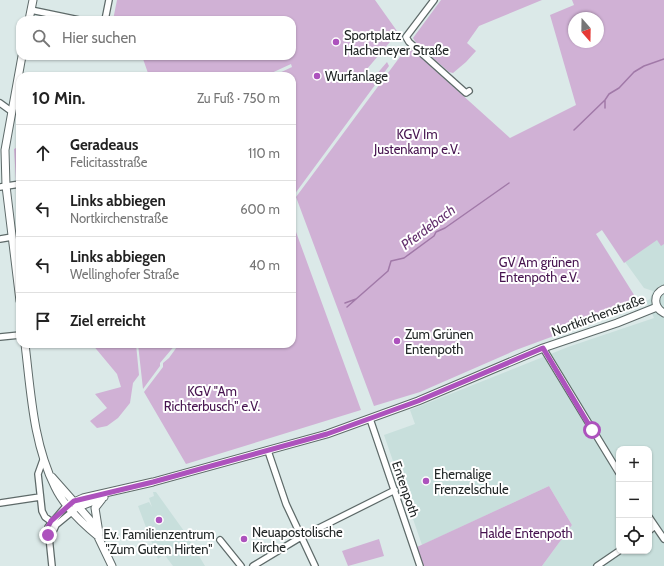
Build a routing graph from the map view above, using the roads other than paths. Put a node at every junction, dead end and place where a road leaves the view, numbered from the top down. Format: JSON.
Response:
{"nodes":[{"id":1,"x":33,"y":0,"type":"edge"},
{"id":2,"x":109,"y":0,"type":"edge"},
{"id":3,"x":434,"y":0,"type":"edge"},
{"id":4,"x":31,"y":10,"type":"junction"},
{"id":5,"x":30,"y":16,"type":"edge"},
{"id":6,"x":60,"y":16,"type":"edge"},
{"id":7,"x":106,"y":16,"type":"edge"},
{"id":8,"x":21,"y":60,"type":"edge"},
{"id":9,"x":19,"y":72,"type":"edge"},
{"id":10,"x":16,"y":86,"type":"edge"},
{"id":11,"x":470,"y":91,"type":"dead end"},
{"id":12,"x":0,"y":103,"type":"edge"},
{"id":13,"x":11,"y":111,"type":"junction"},
{"id":14,"x":16,"y":185,"type":"edge"},
{"id":15,"x":3,"y":187,"type":"edge"},
{"id":16,"x":12,"y":237,"type":"junction"},
{"id":17,"x":0,"y":239,"type":"edge"},
{"id":18,"x":16,"y":269,"type":"edge"},
{"id":19,"x":664,"y":289,"type":"edge"},
{"id":20,"x":657,"y":307,"type":"junction"},
{"id":21,"x":664,"y":313,"type":"edge"},
{"id":22,"x":16,"y":335,"type":"edge"},
{"id":23,"x":0,"y":337,"type":"edge"},
{"id":24,"x":25,"y":348,"type":"edge"},
{"id":25,"x":543,"y":348,"type":"junction"},
{"id":26,"x":370,"y":418,"type":"junction"},
{"id":27,"x":268,"y":451,"type":"junction"},
{"id":28,"x":43,"y":460,"type":"junction"},
{"id":29,"x":616,"y":468,"type":"edge"},
{"id":30,"x":50,"y":476,"type":"junction"},
{"id":31,"x":395,"y":490,"type":"junction"},
{"id":32,"x":116,"y":492,"type":"junction"},
{"id":33,"x":40,"y":497,"type":"junction"},
{"id":34,"x":102,"y":498,"type":"junction"},
{"id":35,"x":74,"y":501,"type":"junction"},
{"id":36,"x":0,"y":502,"type":"edge"},
{"id":37,"x":67,"y":505,"type":"junction"},
{"id":38,"x":80,"y":506,"type":"junction"},
{"id":39,"x":73,"y":511,"type":"junction"},
{"id":40,"x":650,"y":518,"type":"edge"},
{"id":41,"x":51,"y":521,"type":"junction"},
{"id":42,"x":56,"y":525,"type":"junction"},
{"id":43,"x":655,"y":526,"type":"junction"},
{"id":44,"x":652,"y":528,"type":"edge"},
{"id":45,"x":301,"y":537,"type":"junction"},
{"id":46,"x":99,"y":538,"type":"junction"},
{"id":47,"x":664,"y":539,"type":"edge"},
{"id":48,"x":220,"y":540,"type":"dead end"},
{"id":49,"x":49,"y":542,"type":"junction"},
{"id":50,"x":616,"y":553,"type":"edge"},
{"id":51,"x":52,"y":566,"type":"edge"},
{"id":52,"x":112,"y":566,"type":"edge"},
{"id":53,"x":241,"y":566,"type":"edge"},
{"id":54,"x":253,"y":566,"type":"edge"},
{"id":55,"x":315,"y":566,"type":"edge"},
{"id":56,"x":420,"y":566,"type":"edge"},
{"id":57,"x":597,"y":566,"type":"edge"}],
"edges":[{"from":1,"to":4,"type":"main road"},
{"from":2,"to":7,"type":"street"},
{"from":3,"to":11,"type":"street"},
{"from":4,"to":5,"type":"main road"},
{"from":4,"to":6,"type":"street"},
{"from":8,"to":9,"type":"main road"},
{"from":10,"to":13,"type":"main road"},
{"from":12,"to":13,"type":"street"},
{"from":13,"to":15,"type":"main road"},
{"from":14,"to":15,"type":"street"},
{"from":15,"to":16,"type":"main road"},
{"from":16,"to":17,"type":"street"},
{"from":16,"to":18,"type":"main road"},
{"from":19,"to":20,"type":"main road"},
{"from":20,"to":21,"type":"main road"},
{"from":20,"to":25,"type":"main road","name":"Nortkirchenstraße"},
{"from":22,"to":23,"type":"street"},
{"from":24,"to":28,"type":"main road"},
{"from":25,"to":26,"type":"main road","name":"Nortkirchenstraße"},
{"from":25,"to":29,"type":"street"},
{"from":26,"to":27,"type":"main road","name":"Nortkirchenstraße"},
{"from":26,"to":31,"type":"street","name":"Entenpoth"},
{"from":27,"to":32,"type":"main road","name":"Nortkirchenstraße"},
{"from":27,"to":45,"type":"street"},
{"from":28,"to":30,"type":"main road"},
{"from":28,"to":33,"type":"street"},
{"from":30,"to":35,"type":"main road"},
{"from":30,"to":37,"type":"main road"},
{"from":31,"to":45,"type":"street"},
{"from":31,"to":56,"type":"street","name":"Entenpoth"},
{"from":32,"to":34,"type":"main road","name":"Nortkirchenstraße"},
{"from":32,"to":35,"type":"main road","name":"Nortkirchenstraße"},
{"from":33,"to":36,"type":"street"},
{"from":33,"to":41,"type":"street"},
{"from":34,"to":38,"type":"main road","name":"Nortkirchenstraße"},
{"from":34,"to":46,"type":"main road"},
{"from":35,"to":37,"type":"main road","name":"Nortkirchenstraße"},
{"from":35,"to":38,"type":"main road"},
{"from":37,"to":39,"type":"main road"},
{"from":37,"to":41,"type":"street"},
{"from":38,"to":39,"type":"main road","name":"Nortkirchenstraße"},
{"from":38,"to":46,"type":"main road"},
{"from":39,"to":42,"type":"street"},
{"from":39,"to":46,"type":"main road"},
{"from":40,"to":43,"type":"street"},
{"from":41,"to":42,"type":"street"},
{"from":41,"to":49,"type":"street"},
{"from":42,"to":49,"type":"street"},
{"from":43,"to":44,"type":"street"},
{"from":43,"to":47,"type":"street"},
{"from":45,"to":54,"type":"street"},
{"from":45,"to":55,"type":"street"},
{"from":46,"to":52,"type":"main road"},
{"from":48,"to":53,"type":"street"},
{"from":49,"to":51,"type":"street"},
{"from":50,"to":57,"type":"street"}]}
